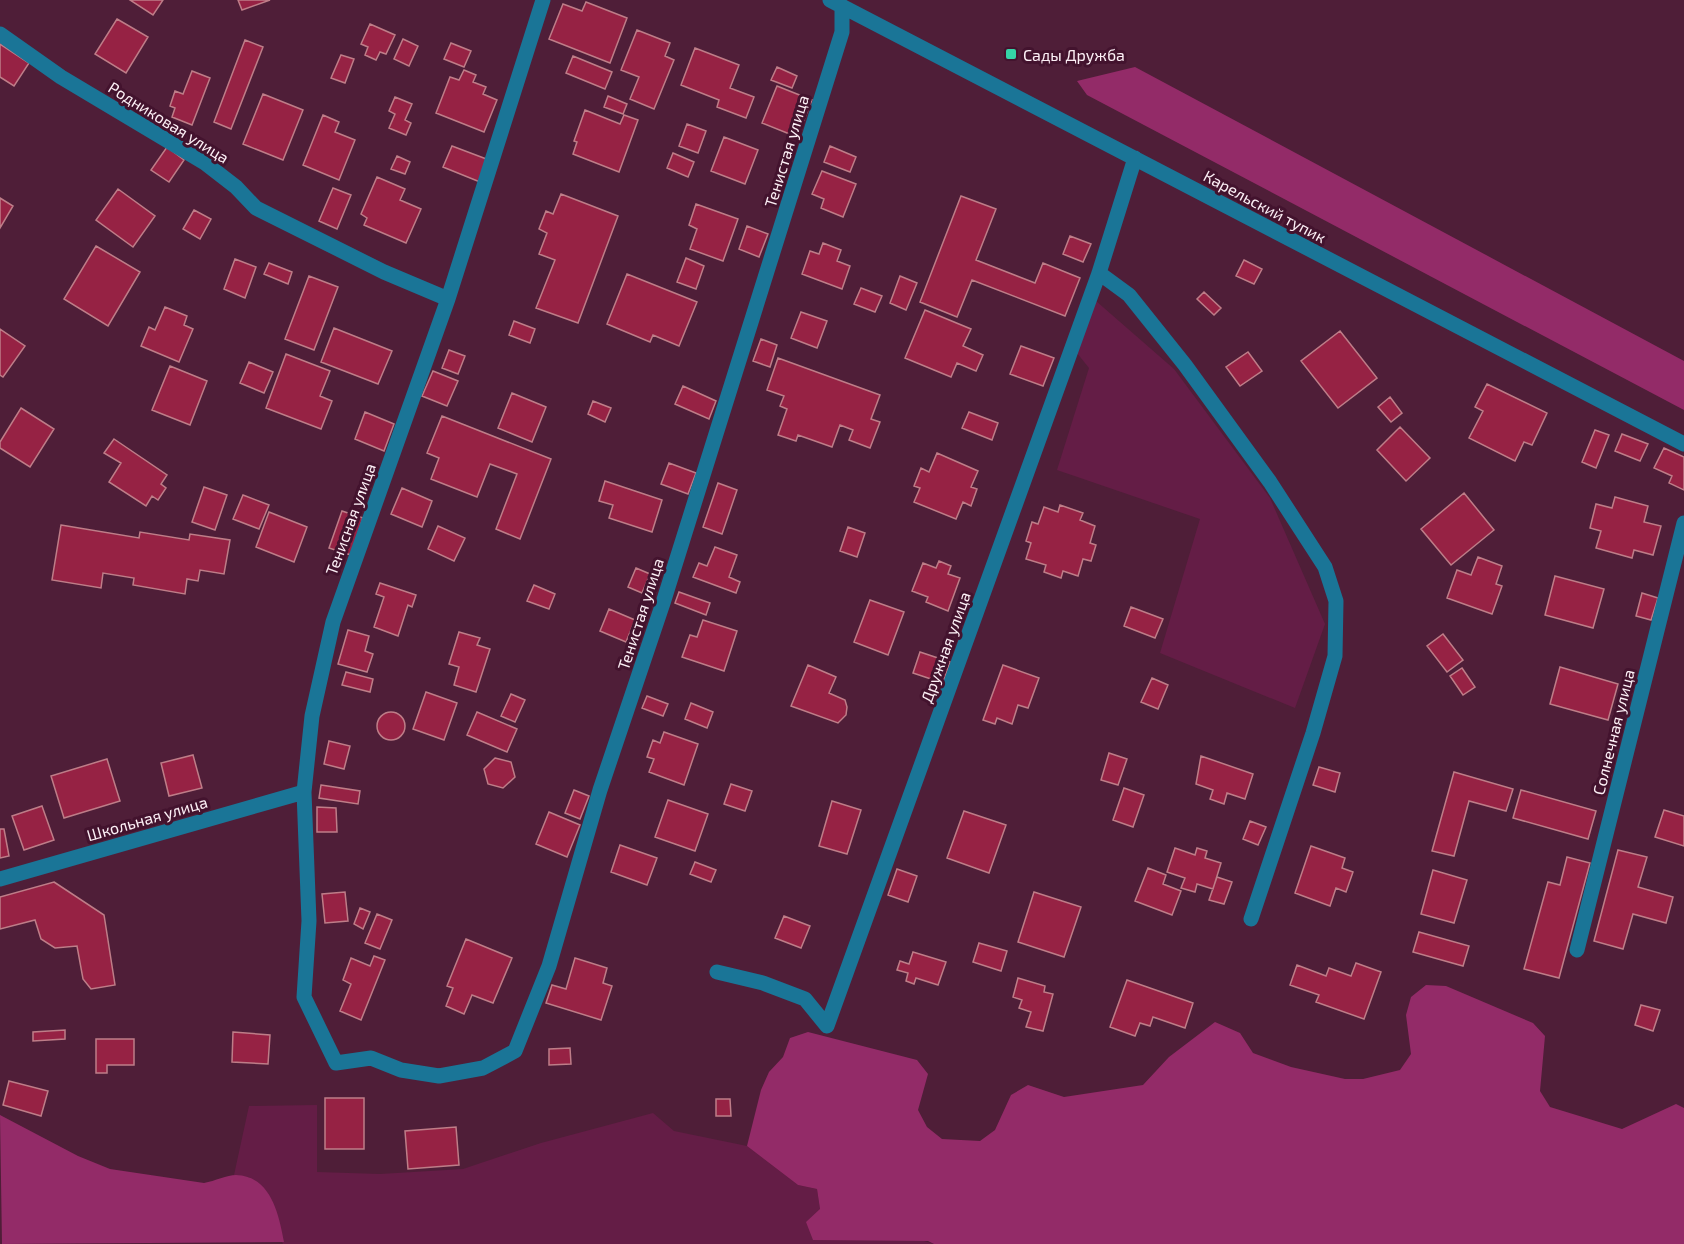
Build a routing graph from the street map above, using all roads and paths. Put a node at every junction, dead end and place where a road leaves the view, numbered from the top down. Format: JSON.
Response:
{"nodes":[{"id":1,"x":543,"y":0,"type":"edge"},
{"id":2,"x":836,"y":3,"type":"edge"},
{"id":3,"x":0,"y":34,"type":"edge"},
{"id":4,"x":1135,"y":158,"type":"junction"},
{"id":5,"x":1099,"y":273,"type":"junction"},
{"id":6,"x":448,"y":299,"type":"junction"},
{"id":7,"x":1684,"y":444,"type":"edge"},
{"id":8,"x":1684,"y":524,"type":"edge"},
{"id":9,"x":304,"y":792,"type":"junction"},
{"id":10,"x":0,"y":879,"type":"edge"},
{"id":11,"x":1251,"y":919,"type":"dead end"},
{"id":12,"x":1577,"y":950,"type":"dead end"},
{"id":13,"x":717,"y":972,"type":"dead end"},
{"id":14,"x":336,"y":1063,"type":"joint"}],
"edges":[{"from":1,"to":6,"type":"street","name":"Тенисная улица"},
{"from":2,"to":4,"type":"street","name":"Карельский тупик"},
{"from":2,"to":14,"type":"street","name":"Тенистая улица"},
{"from":3,"to":6,"type":"street","name":"Родниковая улица"},
{"from":4,"to":5,"type":"street","name":"Дружная улица"},
{"from":4,"to":7,"type":"street","name":"Карельский тупик"},
{"from":5,"to":11,"type":"street"},
{"from":5,"to":13,"type":"street","name":"Дружная улица"},
{"from":6,"to":9,"type":"street","name":"Тенисная улица"},
{"from":8,"to":12,"type":"street","name":"Солнечная улица"},
{"from":9,"to":10,"type":"street","name":"Школьная улица"},
{"from":9,"to":14,"type":"street","name":"Тенисная улица"}]}
